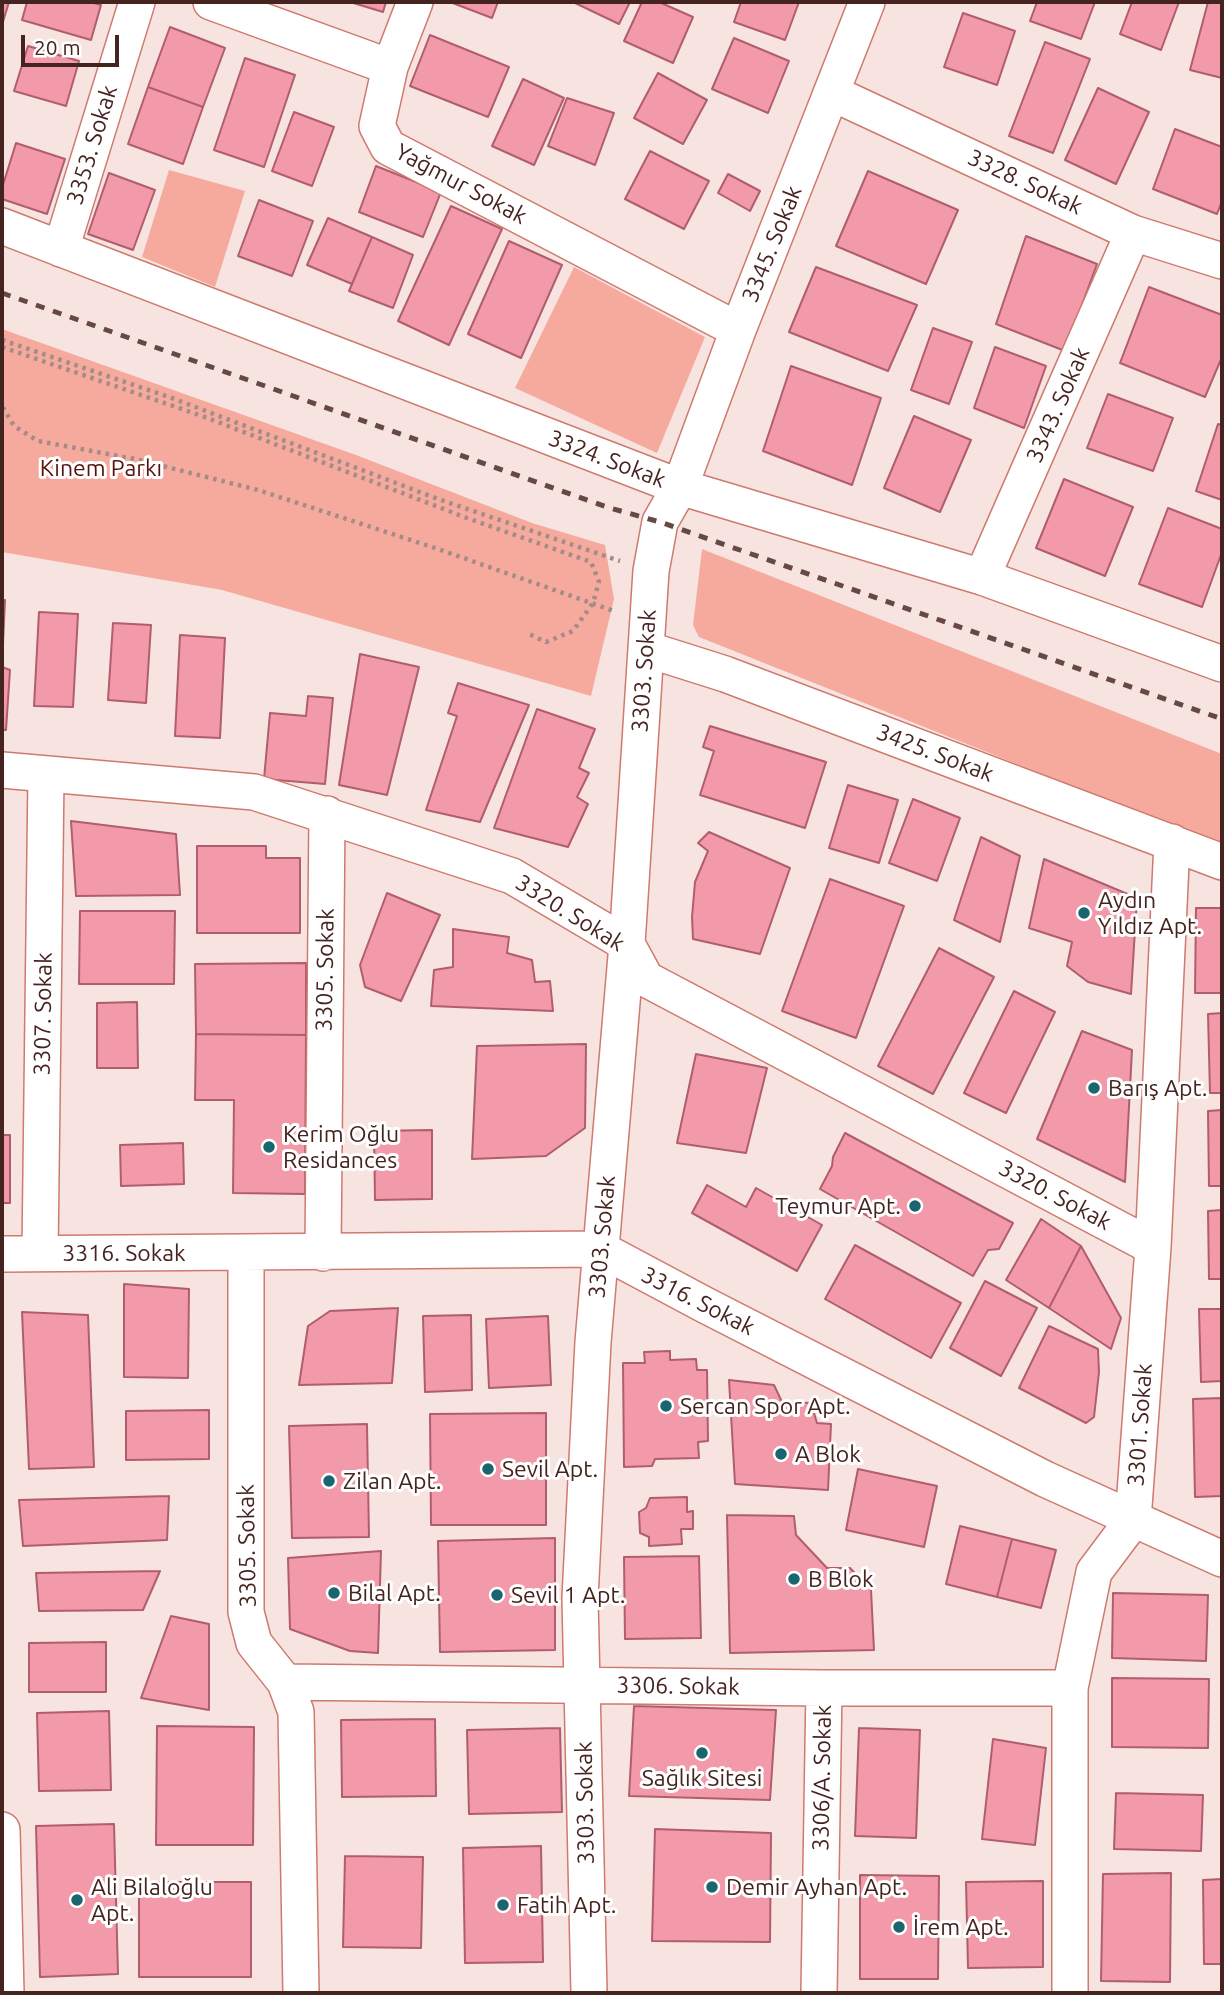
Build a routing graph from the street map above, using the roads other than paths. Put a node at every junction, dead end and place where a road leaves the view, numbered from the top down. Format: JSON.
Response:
{"nodes":[{"id":1,"x":137,"y":2,"type":"edge"},
{"id":2,"x":211,"y":2,"type":"edge"},
{"id":3,"x":415,"y":2,"type":"edge"},
{"id":4,"x":867,"y":2,"type":"edge"},
{"id":5,"x":390,"y":67,"type":"junction"},
{"id":6,"x":832,"y":93,"type":"junction"},
{"id":7,"x":2,"y":226,"type":"edge"},
{"id":8,"x":1133,"y":233,"type":"junction"},
{"id":9,"x":61,"y":249,"type":"junction"},
{"id":10,"x":1222,"y":261,"type":"edge"},
{"id":11,"x":738,"y":330,"type":"junction"},
{"id":12,"x":680,"y":487,"type":"junction"},
{"id":13,"x":982,"y":577,"type":"junction"},
{"id":14,"x":647,"y":637,"type":"junction"},
{"id":15,"x":1222,"y":664,"type":"edge"},
{"id":16,"x":2,"y":770,"type":"edge"},
{"id":17,"x":46,"y":775,"type":"junction"},
{"id":18,"x":327,"y":814,"type":"junction"},
{"id":19,"x":1171,"y":842,"type":"junction"},
{"id":20,"x":1222,"y":862,"type":"edge"},
{"id":21,"x":627,"y":944,"type":"junction"},
{"id":22,"x":1153,"y":1247,"type":"junction"},
{"id":23,"x":600,"y":1249,"type":"junction"},
{"id":24,"x":323,"y":1252,"type":"junction"},
{"id":25,"x":40,"y":1253,"type":"junction"},
{"id":26,"x":246,"y":1253,"type":"junction"},
{"id":27,"x":2,"y":1254,"type":"edge"},
{"id":28,"x":1133,"y":1520,"type":"junction"},
{"id":29,"x":1222,"y":1559,"type":"edge"},
{"id":30,"x":285,"y":1682,"type":"junction"},
{"id":31,"x":582,"y":1684,"type":"junction"},
{"id":32,"x":824,"y":1688,"type":"junction"},
{"id":33,"x":1070,"y":1688,"type":"junction"},
{"id":34,"x":2,"y":1830,"type":"edge"},
{"id":35,"x":6,"y":1993,"type":"edge"},
{"id":36,"x":301,"y":1993,"type":"edge"},
{"id":37,"x":589,"y":1993,"type":"edge"},
{"id":38,"x":819,"y":1993,"type":"edge"},
{"id":39,"x":1070,"y":1993,"type":"edge"}],
"edges":[{"from":1,"to":9,"type":"street","name":"3353. Sokak"},
{"from":2,"to":5,"type":"street"},
{"from":3,"to":5,"type":"street","name":"Yağmur Sokak"},
{"from":4,"to":6,"type":"street","name":"3345. Sokak"},
{"from":5,"to":11,"type":"street","name":"Yağmur Sokak"},
{"from":6,"to":8,"type":"street","name":"3328. Sokak"},
{"from":6,"to":11,"type":"street","name":"3345. Sokak"},
{"from":7,"to":9,"type":"street","name":"3324. Sokak"},
{"from":8,"to":10,"type":"street","name":"3328. Sokak"},
{"from":8,"to":13,"type":"street","name":"3343. Sokak"},
{"from":9,"to":12,"type":"street","name":"3324. Sokak"},
{"from":11,"to":12,"type":"street","name":"3345. Sokak"},
{"from":12,"to":13,"type":"street","name":"3324. Sokak"},
{"from":12,"to":14,"type":"street","name":"3303. Sokak"},
{"from":13,"to":15,"type":"street","name":"3324. Sokak"},
{"from":14,"to":19,"type":"street","name":"3425. Sokak"},
{"from":14,"to":21,"type":"street","name":"3303. Sokak"},
{"from":16,"to":17,"type":"street","name":"3320. Sokak"},
{"from":17,"to":18,"type":"street","name":"3320. Sokak"},
{"from":17,"to":25,"type":"street","name":"3307. Sokak"},
{"from":18,"to":21,"type":"street","name":"3320. Sokak"},
{"from":18,"to":24,"type":"street","name":"3305. Sokak"},
{"from":19,"to":20,"type":"street","name":"3425. Sokak"},
{"from":19,"to":22,"type":"street","name":"3301. Sokak"},
{"from":21,"to":22,"type":"street","name":"3320. Sokak"},
{"from":21,"to":23,"type":"street","name":"3303. Sokak"},
{"from":22,"to":28,"type":"street","name":"3301. Sokak"},
{"from":23,"to":24,"type":"street","name":"3316. Sokak"},
{"from":23,"to":28,"type":"street","name":"3316. Sokak"},
{"from":23,"to":31,"type":"street","name":"3303. Sokak"},
{"from":24,"to":26,"type":"street","name":"3316. Sokak"},
{"from":25,"to":26,"type":"street","name":"3316. Sokak"},
{"from":25,"to":27,"type":"street","name":"3316. Sokak"},
{"from":26,"to":30,"type":"street","name":"3305. Sokak"},
{"from":28,"to":29,"type":"street","name":"3316. Sokak"},
{"from":28,"to":33,"type":"street","name":"3301. Sokak"},
{"from":30,"to":31,"type":"street","name":"3306. Sokak"},
{"from":30,"to":36,"type":"street","name":"3305. Sokak"},
{"from":31,"to":32,"type":"street","name":"3306. Sokak"},
{"from":31,"to":37,"type":"street","name":"3303. Sokak"},
{"from":32,"to":33,"type":"street","name":"3306. Sokak"},
{"from":32,"to":38,"type":"street","name":"3306/A. Sokak"},
{"from":33,"to":39,"type":"street","name":"3301. Sokak"},
{"from":34,"to":35,"type":"street"}]}
